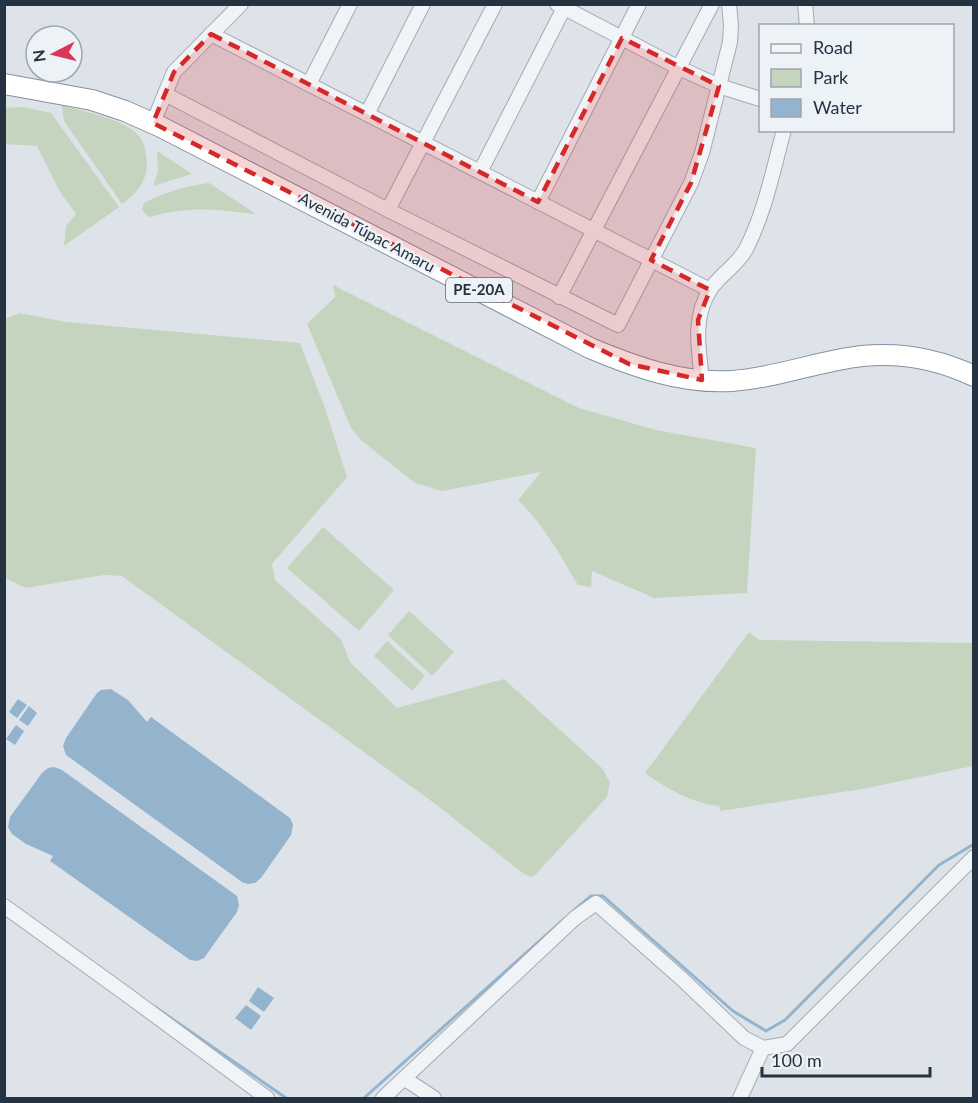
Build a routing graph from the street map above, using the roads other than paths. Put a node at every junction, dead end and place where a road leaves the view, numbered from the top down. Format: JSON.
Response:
{"nodes":[{"id":1,"x":241,"y":4,"type":"edge"},
{"id":2,"x":351,"y":4,"type":"edge"},
{"id":3,"x":423,"y":4,"type":"edge"},
{"id":4,"x":495,"y":4,"type":"edge"},
{"id":5,"x":639,"y":4,"type":"edge"},
{"id":6,"x":712,"y":4,"type":"edge"},
{"id":7,"x":729,"y":4,"type":"edge"},
{"id":8,"x":805,"y":4,"type":"edge"},
{"id":9,"x":562,"y":6,"type":"edge"},
{"id":10,"x":807,"y":24,"type":"edge"},
{"id":11,"x":211,"y":34,"type":"junction"},
{"id":12,"x":622,"y":38,"type":"junction"},
{"id":13,"x":679,"y":68,"type":"junction"},
{"id":14,"x":4,"y":84,"type":"edge"},
{"id":15,"x":309,"y":84,"type":"junction"},
{"id":16,"x":719,"y":86,"type":"junction"},
{"id":17,"x":165,"y":94,"type":"junction"},
{"id":18,"x":759,"y":99,"type":"edge"},
{"id":19,"x":367,"y":114,"type":"junction"},
{"id":20,"x":153,"y":123,"type":"junction"},
{"id":21,"x":783,"y":132,"type":"edge"},
{"id":22,"x":423,"y":143,"type":"junction"},
{"id":23,"x":480,"y":172,"type":"junction"},
{"id":24,"x":538,"y":202,"type":"junction"},
{"id":25,"x":388,"y":210,"type":"junction"},
{"id":26,"x":594,"y":231,"type":"junction"},
{"id":27,"x":651,"y":260,"type":"junction"},
{"id":28,"x":710,"y":290,"type":"junction"},
{"id":29,"x":559,"y":297,"type":"junction"},
{"id":30,"x":974,"y":376,"type":"edge"},
{"id":31,"x":702,"y":380,"type":"junction"},
{"id":32,"x":974,"y":856,"type":"edge"},
{"id":33,"x":4,"y":906,"type":"edge"},
{"id":34,"x":763,"y":1048,"type":"junction"},
{"id":35,"x":405,"y":1079,"type":"junction"},
{"id":36,"x":267,"y":1098,"type":"edge"},
{"id":37,"x":383,"y":1098,"type":"edge"},
{"id":38,"x":434,"y":1098,"type":"edge"},
{"id":39,"x":740,"y":1098,"type":"edge"}],
"edges":[{"from":1,"to":11,"type":"street"},
{"from":2,"to":15,"type":"street"},
{"from":3,"to":19,"type":"street"},
{"from":4,"to":22,"type":"street"},
{"from":5,"to":12,"type":"street"},
{"from":6,"to":13,"type":"street"},
{"from":7,"to":16,"type":"street"},
{"from":8,"to":10,"type":"street"},
{"from":9,"to":12,"type":"street"},
{"from":9,"to":23,"type":"street"},
{"from":11,"to":15,"type":"street"},
{"from":11,"to":17,"type":"street"},
{"from":12,"to":13,"type":"street"},
{"from":12,"to":24,"type":"street"},
{"from":13,"to":16,"type":"street"},
{"from":13,"to":26,"type":"street"},
{"from":14,"to":20,"type":"highway","name":"Avenida Túpac Amaru","number":"PE-20A"},
{"from":15,"to":19,"type":"street"},
{"from":16,"to":18,"type":"street"},
{"from":16,"to":27,"type":"street"},
{"from":17,"to":20,"type":"street"},
{"from":17,"to":25,"type":"street"},
{"from":19,"to":22,"type":"street"},
{"from":20,"to":31,"type":"highway","name":"Avenida Túpac Amaru","number":"PE-20A"},
{"from":21,"to":28,"type":"street"},
{"from":22,"to":23,"type":"street"},
{"from":22,"to":25,"type":"street"},
{"from":23,"to":24,"type":"street"},
{"from":24,"to":26,"type":"street"},
{"from":25,"to":29,"type":"street"},
{"from":26,"to":27,"type":"street"},
{"from":26,"to":29,"type":"street"},
{"from":27,"to":28,"type":"street"},
{"from":27,"to":29,"type":"street"},
{"from":28,"to":31,"type":"street"},
{"from":30,"to":31,"type":"highway","name":"Avenida Túpac Amaru","number":"PE-20A"},
{"from":32,"to":34,"type":"street"},
{"from":33,"to":36,"type":"street"},
{"from":34,"to":35,"type":"street"},
{"from":34,"to":39,"type":"street"},
{"from":35,"to":37,"type":"street"},
{"from":35,"to":38,"type":"street"}]}
